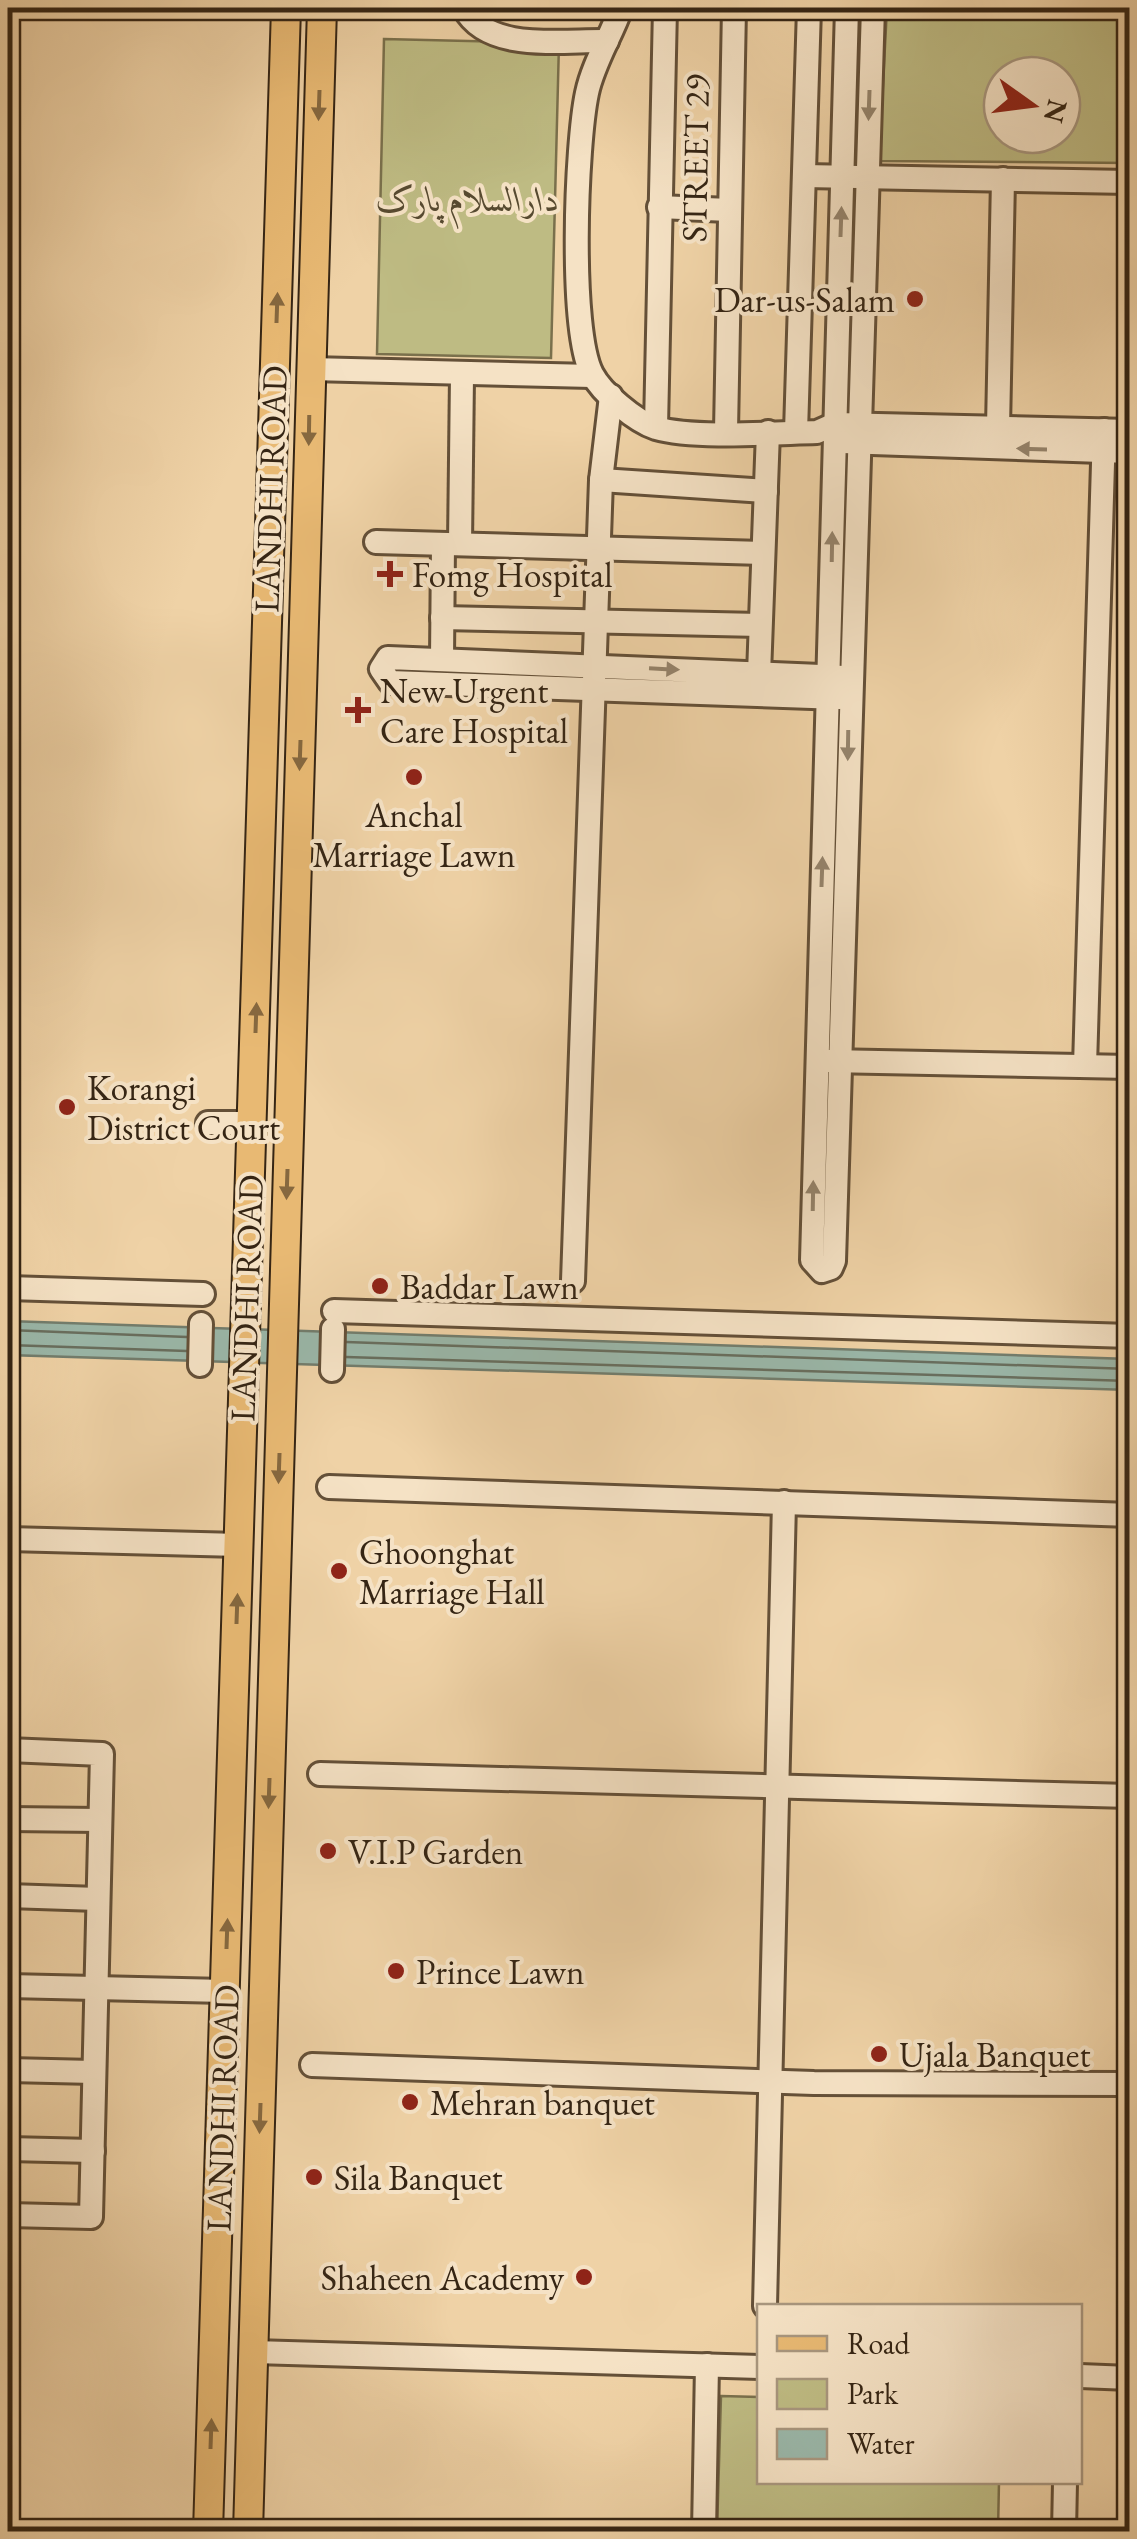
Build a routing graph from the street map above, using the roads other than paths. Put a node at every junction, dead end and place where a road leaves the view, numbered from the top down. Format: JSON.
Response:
{"nodes":[{"id":1,"x":286,"y":8,"type":"edge"},
{"id":2,"x":322,"y":8,"type":"edge"},
{"id":3,"x":464,"y":8,"type":"edge"},
{"id":4,"x":621,"y":8,"type":"edge"},
{"id":5,"x":665,"y":8,"type":"edge"},
{"id":6,"x":734,"y":8,"type":"edge"},
{"id":7,"x":809,"y":8,"type":"edge"},
{"id":8,"x":847,"y":8,"type":"edge"},
{"id":9,"x":873,"y":8,"type":"edge"},
{"id":10,"x":607,"y":41,"type":"junction"},
{"id":11,"x":804,"y":176,"type":"junction"},
{"id":12,"x":854,"y":177,"type":"junction"},
{"id":13,"x":1003,"y":179,"type":"junction"},
{"id":14,"x":1130,"y":182,"type":"edge"},
{"id":15,"x":659,"y":207,"type":"junction"},
{"id":16,"x":729,"y":210,"type":"junction"},
{"id":17,"x":311,"y":370,"type":"junction"},
{"id":18,"x":462,"y":376,"type":"junction"},
{"id":19,"x":592,"y":376,"type":"junction"},
{"id":20,"x":611,"y":396,"type":"junction"},
{"id":21,"x":656,"y":428,"type":"junction"},
{"id":22,"x":998,"y":428,"type":"junction"},
{"id":23,"x":726,"y":431,"type":"junction"},
{"id":24,"x":1130,"y":431,"type":"edge"},
{"id":25,"x":768,"y":432,"type":"junction"},
{"id":26,"x":833,"y":433,"type":"junction"},
{"id":27,"x":1104,"y":441,"type":"junction"},
{"id":28,"x":1130,"y":452,"type":"edge"},
{"id":29,"x":601,"y":480,"type":"junction"},
{"id":30,"x":766,"y":491,"type":"junction"},
{"id":31,"x":376,"y":542,"type":"dead end"},
{"id":32,"x":451,"y":544,"type":"junction"},
{"id":33,"x":598,"y":548,"type":"junction"},
{"id":34,"x":763,"y":553,"type":"junction"},
{"id":35,"x":442,"y":618,"type":"junction"},
{"id":36,"x":596,"y":620,"type":"junction"},
{"id":37,"x":760,"y":625,"type":"junction"},
{"id":38,"x":442,"y":659,"type":"junction"},
{"id":39,"x":759,"y":674,"type":"junction"},
{"id":40,"x":594,"y":678,"type":"junction"},
{"id":41,"x":838,"y":687,"type":"junction"},
{"id":42,"x":828,"y":1061,"type":"junction"},
{"id":43,"x":1085,"y":1066,"type":"junction"},
{"id":44,"x":1130,"y":1067,"type":"edge"},
{"id":45,"x":252,"y":1123,"type":"junction"},
{"id":46,"x":208,"y":1124,"type":"dead end"},
{"id":47,"x":573,"y":1281,"type":"dead end"},
{"id":48,"x":8,"y":1288,"type":"edge"},
{"id":49,"x":203,"y":1294,"type":"dead end"},
{"id":50,"x":202,"y":1324,"type":"dead end"},
{"id":51,"x":1130,"y":1336,"type":"edge"},
{"id":52,"x":200,"y":1365,"type":"dead end"},
{"id":53,"x":332,"y":1370,"type":"dead end"},
{"id":54,"x":329,"y":1487,"type":"dead end"},
{"id":55,"x":784,"y":1502,"type":"junction"},
{"id":56,"x":1130,"y":1514,"type":"edge"},
{"id":57,"x":8,"y":1540,"type":"edge"},
{"id":58,"x":239,"y":1545,"type":"junction"},
{"id":59,"x":8,"y":1750,"type":"edge"},
{"id":60,"x":320,"y":1774,"type":"dead end"},
{"id":61,"x":778,"y":1787,"type":"junction"},
{"id":62,"x":1130,"y":1796,"type":"edge"},
{"id":63,"x":8,"y":1819,"type":"edge"},
{"id":64,"x":100,"y":1820,"type":"junction"},
{"id":65,"x":8,"y":1896,"type":"edge"},
{"id":66,"x":98,"y":1899,"type":"junction"},
{"id":67,"x":8,"y":1986,"type":"edge"},
{"id":68,"x":96,"y":1988,"type":"junction"},
{"id":69,"x":225,"y":1990,"type":"junction"},
{"id":70,"x":312,"y":2065,"type":"dead end"},
{"id":71,"x":8,"y":2070,"type":"edge"},
{"id":72,"x":94,"y":2072,"type":"junction"},
{"id":73,"x":770,"y":2081,"type":"junction"},
{"id":74,"x":1130,"y":2084,"type":"edge"},
{"id":75,"x":8,"y":2149,"type":"edge"},
{"id":76,"x":92,"y":2151,"type":"junction"},
{"id":77,"x":8,"y":2215,"type":"edge"},
{"id":78,"x":765,"y":2304,"type":"edge"},
{"id":79,"x":252,"y":2352,"type":"junction"},
{"id":80,"x":707,"y":2366,"type":"junction"},
{"id":81,"x":757,"y":2367,"type":"edge"},
{"id":82,"x":1082,"y":2376,"type":"edge"},
{"id":83,"x":1130,"y":2378,"type":"edge"},
{"id":84,"x":1065,"y":2484,"type":"edge"},
{"id":85,"x":208,"y":2532,"type":"edge"},
{"id":86,"x":248,"y":2532,"type":"edge"},
{"id":87,"x":704,"y":2532,"type":"edge"},
{"id":88,"x":1064,"y":2532,"type":"edge"}],
"edges":[{"from":45,"to":1,"type":"main road","name":"LANDHI ROAD","one_way":true},
{"from":2,"to":17,"type":"main road","name":"LANDHI ROAD","one_way":true},
{"from":3,"to":10,"type":"street"},
{"from":4,"to":10,"type":"street"},
{"from":5,"to":15,"type":"street"},
{"from":6,"to":16,"type":"street","name":"STREET 29"},
{"from":7,"to":11,"type":"street"},
{"from":8,"to":12,"type":"street"},
{"from":9,"to":12,"type":"street","one_way":true},
{"from":10,"to":19,"type":"street"},
{"from":11,"to":12,"type":"street"},
{"from":11,"to":26,"type":"street"},
{"from":12,"to":13,"type":"street"},
{"from":12,"to":26,"type":"street"},
{"from":13,"to":14,"type":"street"},
{"from":13,"to":22,"type":"street"},
{"from":15,"to":16,"type":"street"},
{"from":15,"to":21,"type":"street"},
{"from":16,"to":23,"type":"street","name":"STREET 29"},
{"from":17,"to":18,"type":"street"},
{"from":17,"to":79,"type":"main road","name":"LANDHI ROAD","one_way":true},
{"from":18,"to":19,"type":"street"},
{"from":18,"to":32,"type":"street"},
{"from":19,"to":20,"type":"street"},
{"from":20,"to":21,"type":"street"},
{"from":20,"to":29,"type":"street"},
{"from":21,"to":23,"type":"street"},
{"from":22,"to":26,"type":"street"},
{"from":22,"to":27,"type":"street"},
{"from":23,"to":25,"type":"street"},
{"from":24,"to":27,"type":"street"},
{"from":25,"to":26,"type":"street"},
{"from":25,"to":30,"type":"street"},
{"from":27,"to":26,"type":"street","one_way":true},
{"from":26,"to":41,"type":"street"},
{"from":27,"to":28,"type":"street"},
{"from":27,"to":43,"type":"street"},
{"from":29,"to":30,"type":"street"},
{"from":29,"to":33,"type":"street"},
{"from":30,"to":34,"type":"street"},
{"from":31,"to":32,"type":"street"},
{"from":32,"to":33,"type":"street"},
{"from":32,"to":35,"type":"street"},
{"from":33,"to":34,"type":"street"},
{"from":33,"to":36,"type":"street"},
{"from":34,"to":37,"type":"street"},
{"from":35,"to":36,"type":"street"},
{"from":35,"to":38,"type":"street"},
{"from":36,"to":37,"type":"street"},
{"from":36,"to":40,"type":"street"},
{"from":37,"to":39,"type":"street"},
{"from":38,"to":40,"type":"street"},
{"from":38,"to":40,"type":"street"},
{"from":40,"to":39,"type":"street","one_way":true},
{"from":39,"to":41,"type":"street"},
{"from":40,"to":41,"type":"street"},
{"from":40,"to":47,"type":"street"},
{"from":41,"to":42,"type":"street"},
{"from":42,"to":42,"type":"street","one_way":true},
{"from":42,"to":43,"type":"street"},
{"from":43,"to":44,"type":"street"},
{"from":45,"to":46,"type":"street"},
{"from":45,"to":58,"type":"main road","name":"LANDHI ROAD"},
{"from":48,"to":49,"type":"street"},
{"from":50,"to":52,"type":"street"},
{"from":51,"to":53,"type":"street"},
{"from":54,"to":55,"type":"street"},
{"from":55,"to":56,"type":"street"},
{"from":55,"to":61,"type":"street"},
{"from":57,"to":58,"type":"street"},
{"from":69,"to":58,"type":"main road","name":"LANDHI ROAD","one_way":true},
{"from":59,"to":64,"type":"street"},
{"from":60,"to":61,"type":"street"},
{"from":61,"to":62,"type":"street"},
{"from":61,"to":73,"type":"street"},
{"from":63,"to":64,"type":"street"},
{"from":64,"to":66,"type":"street"},
{"from":65,"to":66,"type":"street"},
{"from":66,"to":68,"type":"street"},
{"from":67,"to":68,"type":"street"},
{"from":68,"to":69,"type":"street"},
{"from":68,"to":72,"type":"street"},
{"from":85,"to":69,"type":"main road","name":"LANDHI ROAD","one_way":true},
{"from":70,"to":73,"type":"street"},
{"from":71,"to":72,"type":"street"},
{"from":72,"to":76,"type":"street"},
{"from":73,"to":74,"type":"street"},
{"from":73,"to":78,"type":"street"},
{"from":75,"to":76,"type":"street"},
{"from":76,"to":77,"type":"street"},
{"from":79,"to":80,"type":"street"},
{"from":79,"to":86,"type":"main road","name":"LANDHI ROAD"},
{"from":80,"to":81,"type":"street"},
{"from":80,"to":87,"type":"street"},
{"from":82,"to":83,"type":"street"},
{"from":84,"to":88,"type":"street"}]}
